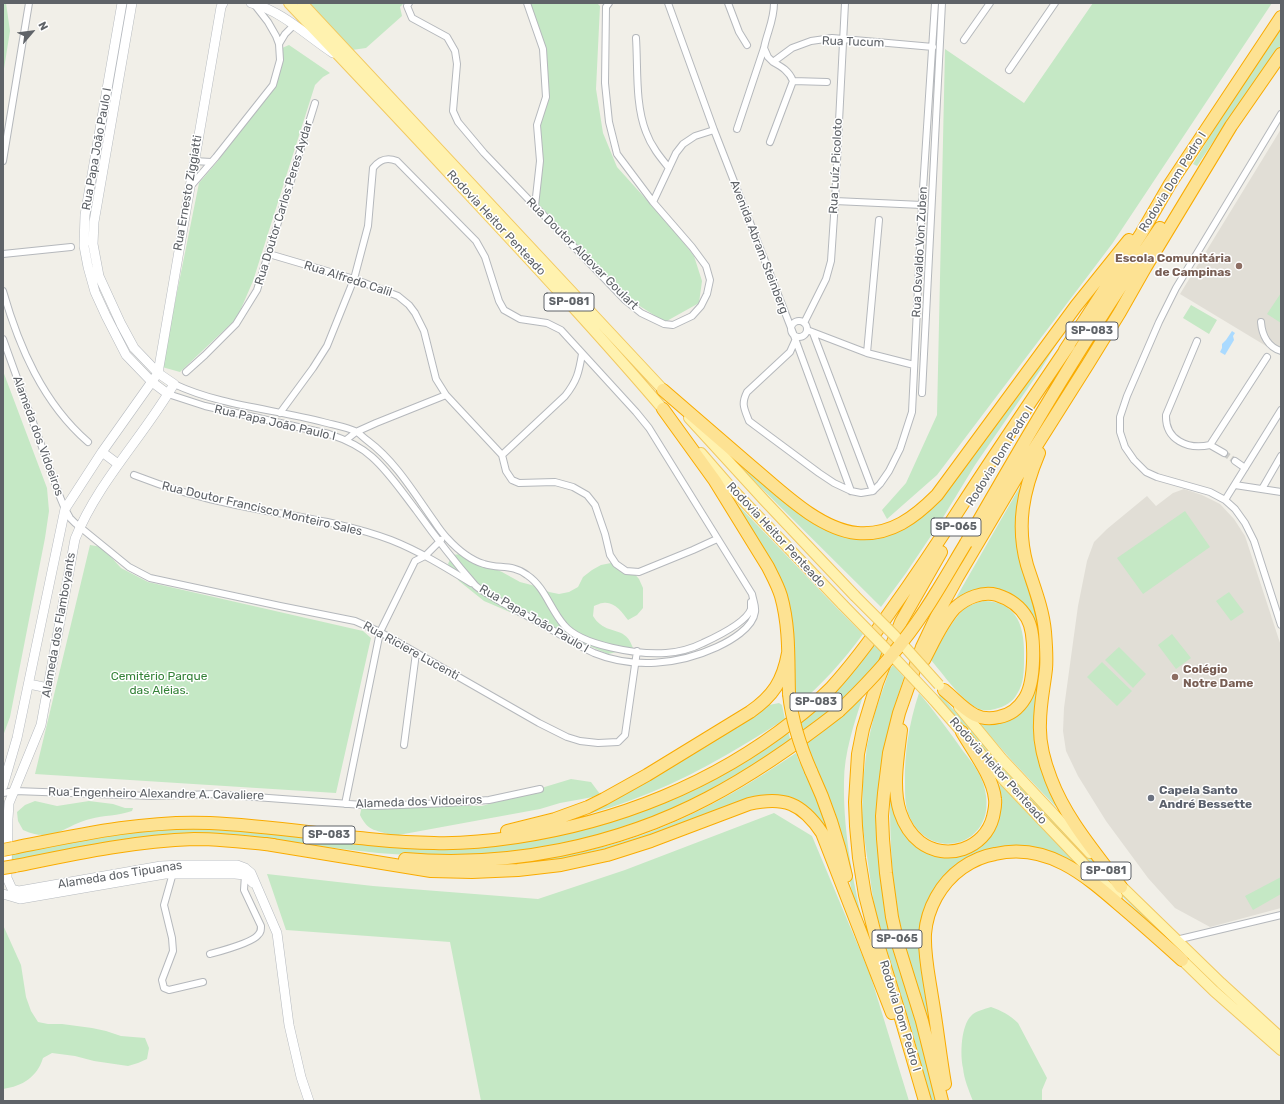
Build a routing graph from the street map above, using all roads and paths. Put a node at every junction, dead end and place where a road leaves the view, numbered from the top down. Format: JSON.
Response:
{"nodes":[{"id":1,"x":29,"y":3,"type":"edge"},
{"id":2,"x":122,"y":3,"type":"edge"},
{"id":3,"x":132,"y":3,"type":"edge"},
{"id":4,"x":223,"y":3,"type":"edge"},
{"id":5,"x":252,"y":3,"type":"edge"},
{"id":6,"x":289,"y":3,"type":"edge"},
{"id":7,"x":302,"y":3,"type":"edge"},
{"id":8,"x":527,"y":3,"type":"edge"},
{"id":9,"x":668,"y":3,"type":"edge"},
{"id":10,"x":728,"y":3,"type":"edge"},
{"id":11,"x":774,"y":3,"type":"edge"},
{"id":12,"x":845,"y":3,"type":"edge"},
{"id":13,"x":935,"y":3,"type":"edge"},
{"id":14,"x":942,"y":3,"type":"edge"},
{"id":15,"x":990,"y":3,"type":"edge"},
{"id":16,"x":1055,"y":3,"type":"edge"},
{"id":17,"x":408,"y":4,"type":"edge"},
{"id":18,"x":606,"y":4,"type":"edge"},
{"id":19,"x":1281,"y":17,"type":"edge"},
{"id":20,"x":294,"y":26,"type":"junction"},
{"id":21,"x":636,"y":38,"type":"dead end"},
{"id":22,"x":843,"y":40,"type":"junction"},
{"id":23,"x":964,"y":40,"type":"dead end"},
{"id":24,"x":279,"y":44,"type":"junction"},
{"id":25,"x":747,"y":45,"type":"dead end"},
{"id":26,"x":933,"y":47,"type":"junction"},
{"id":27,"x":764,"y":48,"type":"junction"},
{"id":28,"x":1281,"y":54,"type":"edge"},
{"id":29,"x":344,"y":61,"type":"junction"},
{"id":30,"x":773,"y":62,"type":"junction"},
{"id":31,"x":1009,"y":70,"type":"dead end"},
{"id":32,"x":794,"y":80,"type":"junction"},
{"id":33,"x":827,"y":82,"type":"dead end"},
{"id":34,"x":315,"y":103,"type":"dead end"},
{"id":35,"x":1281,"y":114,"type":"edge"},
{"id":36,"x":1231,"y":126,"type":"junction"},
{"id":37,"x":737,"y":129,"type":"dead end"},
{"id":38,"x":714,"y":130,"type":"junction"},
{"id":39,"x":770,"y":142,"type":"dead end"},
{"id":40,"x":3,"y":161,"type":"edge"},
{"id":41,"x":194,"y":161,"type":"junction"},
{"id":42,"x":211,"y":162,"type":"junction"},
{"id":43,"x":669,"y":168,"type":"junction"},
{"id":44,"x":1170,"y":184,"type":"junction"},
{"id":45,"x":189,"y":188,"type":"junction"},
{"id":46,"x":835,"y":201,"type":"junction"},
{"id":47,"x":653,"y":202,"type":"junction"},
{"id":48,"x":922,"y":205,"type":"junction"},
{"id":49,"x":535,"y":206,"type":"junction"},
{"id":50,"x":879,"y":220,"type":"dead end"},
{"id":51,"x":71,"y":247,"type":"dead end"},
{"id":52,"x":3,"y":254,"type":"edge"},
{"id":53,"x":269,"y":254,"type":"junction"},
{"id":54,"x":354,"y":279,"type":"junction"},
{"id":55,"x":3,"y":290,"type":"edge"},
{"id":56,"x":1120,"y":312,"type":"junction"},
{"id":57,"x":1261,"y":322,"type":"dead end"},
{"id":58,"x":804,"y":323,"type":"junction"},
{"id":59,"x":810,"y":331,"type":"junction"},
{"id":60,"x":793,"y":333,"type":"junction"},
{"id":61,"x":3,"y":339,"type":"edge"},
{"id":62,"x":795,"y":341,"type":"junction"},
{"id":63,"x":1197,"y":341,"type":"dead end"},
{"id":64,"x":1069,"y":345,"type":"junction"},
{"id":65,"x":1281,"y":351,"type":"edge"},
{"id":66,"x":867,"y":353,"type":"junction"},
{"id":67,"x":582,"y":354,"type":"junction"},
{"id":68,"x":1267,"y":357,"type":"dead end"},
{"id":69,"x":914,"y":365,"type":"junction"},
{"id":70,"x":186,"y":372,"type":"dead end"},
{"id":71,"x":158,"y":373,"type":"junction"},
{"id":72,"x":152,"y":382,"type":"junction"},
{"id":73,"x":174,"y":384,"type":"junction"},
{"id":74,"x":664,"y":390,"type":"junction"},
{"id":75,"x":922,"y":393,"type":"dead end"},
{"id":76,"x":168,"y":394,"type":"junction"},
{"id":77,"x":446,"y":395,"type":"junction"},
{"id":78,"x":664,"y":409,"type":"junction"},
{"id":79,"x":1281,"y":410,"type":"edge"},
{"id":80,"x":280,"y":412,"type":"junction"},
{"id":81,"x":356,"y":432,"type":"junction"},
{"id":82,"x":346,"y":440,"type":"junction"},
{"id":83,"x":88,"y":442,"type":"dead end"},
{"id":84,"x":1210,"y":446,"type":"junction"},
{"id":85,"x":102,"y":452,"type":"junction"},
{"id":86,"x":1224,"y":453,"type":"tunnel mouth"},
{"id":87,"x":502,"y":456,"type":"junction"},
{"id":88,"x":1281,"y":456,"type":"edge"},
{"id":89,"x":1235,"y":461,"type":"tunnel mouth"},
{"id":90,"x":118,"y":464,"type":"junction"},
{"id":91,"x":1245,"y":468,"type":"junction"},
{"id":92,"x":134,"y":475,"type":"dead end"},
{"id":93,"x":1235,"y":485,"type":"junction"},
{"id":94,"x":1262,"y":489,"type":"junction"},
{"id":95,"x":851,"y":491,"type":"junction"},
{"id":96,"x":873,"y":491,"type":"junction"},
{"id":97,"x":1281,"y":492,"type":"edge"},
{"id":98,"x":1225,"y":500,"type":"junction"},
{"id":99,"x":65,"y":509,"type":"junction"},
{"id":100,"x":80,"y":527,"type":"junction"},
{"id":101,"x":445,"y":536,"type":"junction"},
{"id":102,"x":717,"y":539,"type":"junction"},
{"id":103,"x":439,"y":542,"type":"junction"},
{"id":104,"x":425,"y":556,"type":"junction"},
{"id":105,"x":475,"y":586,"type":"junction"},
{"id":106,"x":752,"y":594,"type":"junction"},
{"id":107,"x":1281,"y":624,"type":"edge"},
{"id":108,"x":380,"y":632,"type":"junction"},
{"id":109,"x":637,"y":651,"type":"junction"},
{"id":110,"x":416,"y":653,"type":"junction"},
{"id":111,"x":788,"y":653,"type":"junction"},
{"id":112,"x":636,"y":663,"type":"junction"},
{"id":113,"x":29,"y":684,"type":"junction"},
{"id":114,"x":942,"y":687,"type":"junction"},
{"id":115,"x":48,"y":688,"type":"junction"},
{"id":116,"x":908,"y":689,"type":"junction"},
{"id":117,"x":962,"y":732,"type":"junction"},
{"id":118,"x":404,"y":745,"type":"dead end"},
{"id":119,"x":3,"y":786,"type":"edge"},
{"id":120,"x":540,"y":789,"type":"dead end"},
{"id":121,"x":15,"y":791,"type":"junction"},
{"id":122,"x":3,"y":793,"type":"edge"},
{"id":123,"x":345,"y":804,"type":"junction"},
{"id":124,"x":381,"y":840,"type":"junction"},
{"id":125,"x":266,"y":844,"type":"junction"},
{"id":126,"x":8,"y":849,"type":"edge"},
{"id":127,"x":173,"y":869,"type":"junction"},
{"id":128,"x":202,"y":869,"type":"junction"},
{"id":129,"x":8,"y":871,"type":"edge"},
{"id":130,"x":245,"y":876,"type":"junction"},
{"id":131,"x":256,"y":886,"type":"junction"},
{"id":132,"x":1122,"y":887,"type":"junction"},
{"id":133,"x":12,"y":889,"type":"junction"},
{"id":134,"x":50,"y":890,"type":"junction"},
{"id":135,"x":3,"y":894,"type":"edge"},
{"id":136,"x":1281,"y":915,"type":"edge"},
{"id":137,"x":859,"y":928,"type":"junction"},
{"id":138,"x":1176,"y":940,"type":"junction"},
{"id":139,"x":210,"y":954,"type":"dead end"},
{"id":140,"x":1182,"y":960,"type":"junction"},
{"id":141,"x":203,"y":982,"type":"dead end"},
{"id":142,"x":1281,"y":1038,"type":"edge"},
{"id":143,"x":1281,"y":1050,"type":"edge"},
{"id":144,"x":309,"y":1101,"type":"edge"},
{"id":145,"x":921,"y":1101,"type":"edge"},
{"id":146,"x":924,"y":1101,"type":"edge"},
{"id":147,"x":942,"y":1101,"type":"edge"},
{"id":148,"x":948,"y":1101,"type":"edge"}],
"edges":[{"from":1,"to":40,"type":"street"},
{"from":2,"to":72,"type":"street","name":"Rua Papa João Paulo I"},
{"from":3,"to":71,"type":"street","name":"Rua Papa João Paulo I"},
{"from":4,"to":41,"type":"street","name":"Rua Ernesto Ziggiatti"},
{"from":5,"to":20,"type":"street"},
{"from":5,"to":24,"type":"street"},
{"from":6,"to":29,"type":"main road","name":"Rodovia Heitor Penteado","number":"SP-081"},
{"from":7,"to":74,"type":"main road","name":"Rodovia Heitor Penteado","number":"SP-081"},
{"from":8,"to":49,"type":"street"},
{"from":9,"to":38,"type":"street","name":"Avenida Abram Steinberg"},
{"from":10,"to":25,"type":"street"},
{"from":11,"to":27,"type":"street"},
{"from":12,"to":22,"type":"street","name":"Rua Luíz Picoloto"},
{"from":13,"to":26,"type":"street","name":"Rua Osvaldo Von Zuben"},
{"from":14,"to":75,"type":"street","name":"Rua Osvaldo Von Zuben"},
{"from":15,"to":23,"type":"street"},
{"from":16,"to":31,"type":"street"},
{"from":17,"to":49,"type":"street","name":"Rua Doutor Aldovar Goulart"},
{"from":18,"to":47,"type":"street","name":"Rua Doutor Aldovar Goulart"},
{"from":19,"to":44,"type":"highway","name":"Rodovia Dom Pedro I","number":"SP-065"},
{"from":20,"to":24,"type":"street"},
{"from":20,"to":29,"type":"street"},
{"from":21,"to":43,"type":"street"},
{"from":22,"to":26,"type":"street","name":"Rua Tucum"},
{"from":22,"to":30,"type":"street","name":"Rua Tucum"},
{"from":22,"to":46,"type":"street","name":"Rua Luíz Picoloto"},
{"from":24,"to":42,"type":"street"},
{"from":26,"to":48,"type":"street","name":"Rua Osvaldo Von Zuben"},
{"from":27,"to":30,"type":"street"},
{"from":27,"to":37,"type":"street"},
{"from":28,"to":36,"type":"highway","name":"Rodovia Dom Pedro I","number":"SP-065"},
{"from":29,"to":78,"type":"main road","name":"Rodovia Heitor Penteado","number":"SP-081"},
{"from":30,"to":32,"type":"street"},
{"from":32,"to":33,"type":"street"},
{"from":32,"to":39,"type":"street"},
{"from":34,"to":53,"type":"street","name":"Rua Doutor Carlos Peres Aydar"},
{"from":35,"to":98,"type":"street"},
{"from":36,"to":56,"type":"highway","name":"Rodovia Dom Pedro I","number":"SP-065"},
{"from":36,"to":125,"type":"highway","number":"SP-083","bridge":true},
{"from":38,"to":43,"type":"street"},
{"from":38,"to":60,"type":"street","name":"Avenida Abram Steinberg"},
{"from":41,"to":42,"type":"street"},
{"from":41,"to":45,"type":"street","name":"Rua Ernesto Ziggiatti"},
{"from":42,"to":45,"type":"street"},
{"from":43,"to":47,"type":"street"},
{"from":44,"to":64,"type":"highway","name":"Rodovia Dom Pedro I","number":"SP-065"},
{"from":44,"to":74,"type":"highway"},
{"from":45,"to":71,"type":"street","name":"Rua Ernesto Ziggiatti"},
{"from":46,"to":48,"type":"street"},
{"from":46,"to":58,"type":"street","name":"Rua Luíz Picoloto"},
{"from":47,"to":49,"type":"street","name":"Rua Doutor Aldovar Goulart"},
{"from":48,"to":69,"type":"street","name":"Rua Osvaldo Von Zuben"},
{"from":50,"to":66,"type":"street"},
{"from":51,"to":52,"type":"street"},
{"from":53,"to":54,"type":"street","name":"Rua Alfredo Calil"},
{"from":53,"to":70,"type":"street","name":"Rua Doutor Carlos Peres Aydar"},
{"from":54,"to":67,"type":"street"},
{"from":54,"to":77,"type":"street","name":"Rua Alfredo Calil"},
{"from":54,"to":80,"type":"street"},
{"from":55,"to":83,"type":"street"},
{"from":56,"to":116,"type":"highway","name":"Rodovia Dom Pedro I","number":"SP-065"},
{"from":56,"to":132,"type":"highway"},
{"from":57,"to":65,"type":"street"},
{"from":58,"to":59,"type":"street"},
{"from":58,"to":60,"type":"street"},
{"from":59,"to":60,"type":"street"},
{"from":59,"to":66,"type":"street"},
{"from":59,"to":96,"type":"street"},
{"from":60,"to":62,"type":"street","name":"Avenida Abram Steinberg"},
{"from":61,"to":99,"type":"street","name":"Alameda dos Vidoeiros"},
{"from":62,"to":95,"type":"street","name":"Avenida Abram Steinberg"},
{"from":62,"to":95,"type":"street"},
{"from":63,"to":84,"type":"street"},
{"from":64,"to":124,"type":"highway","number":"SP-083"},
{"from":64,"to":146,"type":"highway","name":"Rodovia Dom Pedro I","number":"SP-065"},
{"from":66,"to":69,"type":"street"},
{"from":67,"to":87,"type":"street"},
{"from":67,"to":102,"type":"street"},
{"from":68,"to":84,"type":"street"},
{"from":69,"to":96,"type":"street","name":"Rua Osvaldo Von Zuben"},
{"from":71,"to":72,"type":"street","name":"Rua Ernesto Ziggiatti"},
{"from":71,"to":73,"type":"street","name":"Rua Papa João Paulo I"},
{"from":72,"to":76,"type":"street","name":"Rua Papa João Paulo I"},
{"from":72,"to":85,"type":"street","name":"Alameda dos Flamboyants"},
{"from":73,"to":76,"type":"street"},
{"from":73,"to":80,"type":"street","name":"Rua Papa João Paulo I"},
{"from":74,"to":114,"type":"main road","name":"Rodovia Heitor Penteado","number":"SP-081","bridge":true},
{"from":76,"to":82,"type":"street","name":"Rua Papa João Paulo I"},
{"from":76,"to":90,"type":"street","name":"Alameda dos Flamboyants"},
{"from":77,"to":81,"type":"street"},
{"from":77,"to":87,"type":"street","name":"Rua Alfredo Calil"},
{"from":78,"to":111,"type":"highway"},
{"from":78,"to":117,"type":"main road","name":"Rodovia Heitor Penteado","number":"SP-081","bridge":true},
{"from":79,"to":91,"type":"street"},
{"from":80,"to":81,"type":"street","name":"Rua Papa João Paulo I"},
{"from":81,"to":82,"type":"street"},
{"from":81,"to":101,"type":"street","name":"Rua Papa João Paulo I"},
{"from":82,"to":103,"type":"street","name":"Rua Papa João Paulo I"},
{"from":84,"to":86,"type":"street"},
{"from":85,"to":90,"type":"street"},
{"from":85,"to":99,"type":"street","name":"Alameda dos Flamboyants"},
{"from":87,"to":102,"type":"street","name":"Rua Alfredo Calil"},
{"from":88,"to":94,"type":"street"},
{"from":89,"to":91,"type":"street"},
{"from":90,"to":100,"type":"street","name":"Alameda dos Flamboyants"},
{"from":91,"to":93,"type":"street"},
{"from":92,"to":104,"type":"street","name":"Rua Doutor Francisco Monteiro Sales"},
{"from":93,"to":94,"type":"street"},
{"from":93,"to":98,"type":"street"},
{"from":94,"to":97,"type":"street"},
{"from":95,"to":96,"type":"street"},
{"from":98,"to":107,"type":"street"},
{"from":99,"to":100,"type":"street","name":"Alameda dos Vidoeiros"},
{"from":99,"to":113,"type":"street","name":"Alameda dos Flamboyants"},
{"from":100,"to":108,"type":"street","name":"Rua Riciere Lucenti"},
{"from":100,"to":115,"type":"street","name":"Alameda dos Flamboyants"},
{"from":101,"to":103,"type":"street"},
{"from":101,"to":109,"type":"street","name":"Rua Papa João Paulo I"},
{"from":102,"to":106,"type":"street"},
{"from":103,"to":104,"type":"street"},
{"from":103,"to":105,"type":"street","name":"Rua Papa João Paulo I"},
{"from":104,"to":105,"type":"street","name":"Rua Doutor Francisco Monteiro Sales"},
{"from":104,"to":108,"type":"street"},
{"from":105,"to":112,"type":"street","name":"Rua Papa João Paulo I"},
{"from":106,"to":109,"type":"street","name":"Rua Papa João Paulo I"},
{"from":106,"to":112,"type":"street","name":"Rua Papa João Paulo I"},
{"from":108,"to":110,"type":"street","name":"Rua Riciere Lucenti"},
{"from":108,"to":123,"type":"street"},
{"from":109,"to":112,"type":"street","name":"Rua Riciere Lucenti"},
{"from":110,"to":112,"type":"street","name":"Rua Riciere Lucenti"},
{"from":110,"to":118,"type":"street"},
{"from":111,"to":124,"type":"highway"},
{"from":111,"to":137,"type":"highway","bridge":true},
{"from":113,"to":115,"type":"street"},
{"from":113,"to":119,"type":"street","name":"Alameda dos Flamboyants"},
{"from":114,"to":116,"type":"highway"},
{"from":114,"to":132,"type":"main road","name":"Rodovia Heitor Penteado","number":"SP-081"},
{"from":115,"to":121,"type":"street","name":"Alameda dos Flamboyants"},
{"from":116,"to":117,"type":"highway"},
{"from":116,"to":147,"type":"highway","name":"Rodovia Dom Pedro I","number":"SP-065"},
{"from":117,"to":140,"type":"main road","name":"Rodovia Heitor Penteado","number":"SP-081"},
{"from":120,"to":123,"type":"street","name":"Alameda dos Vidoeiros"},
{"from":121,"to":122,"type":"street"},
{"from":121,"to":123,"type":"street","name":"Rua Engenheiro Alexandre A. Cavaliere"},
{"from":121,"to":129,"type":"street","name":"Alameda dos Flamboyants"},
{"from":124,"to":126,"type":"highway","number":"SP-083"},
{"from":125,"to":129,"type":"highway","number":"SP-083"},
{"from":125,"to":137,"type":"highway"},
{"from":127,"to":128,"type":"street","name":"Alameda dos Tipuanas"},
{"from":127,"to":134,"type":"street","name":"Alameda dos Tipuanas"},
{"from":127,"to":141,"type":"street"},
{"from":128,"to":130,"type":"street","name":"Alameda dos Tipuanas"},
{"from":128,"to":131,"type":"street","name":"Alameda dos Tipuanas"},
{"from":129,"to":133,"type":"street"},
{"from":130,"to":131,"type":"street"},
{"from":130,"to":139,"type":"street"},
{"from":131,"to":144,"type":"street"},
{"from":132,"to":138,"type":"main road","name":"Rodovia Heitor Penteado","number":"SP-081"},
{"from":133,"to":134,"type":"street","name":"Alameda dos Tipuanas"},
{"from":133,"to":135,"type":"street"},
{"from":134,"to":135,"type":"street","name":"Alameda dos Tipuanas"},
{"from":136,"to":138,"type":"street"},
{"from":137,"to":145,"type":"highway"},
{"from":138,"to":142,"type":"main road","name":"Rodovia Heitor Penteado","number":"SP-081"},
{"from":140,"to":143,"type":"main road","name":"Rodovia Heitor Penteado","number":"SP-081"},
{"from":140,"to":148,"type":"highway"}]}
